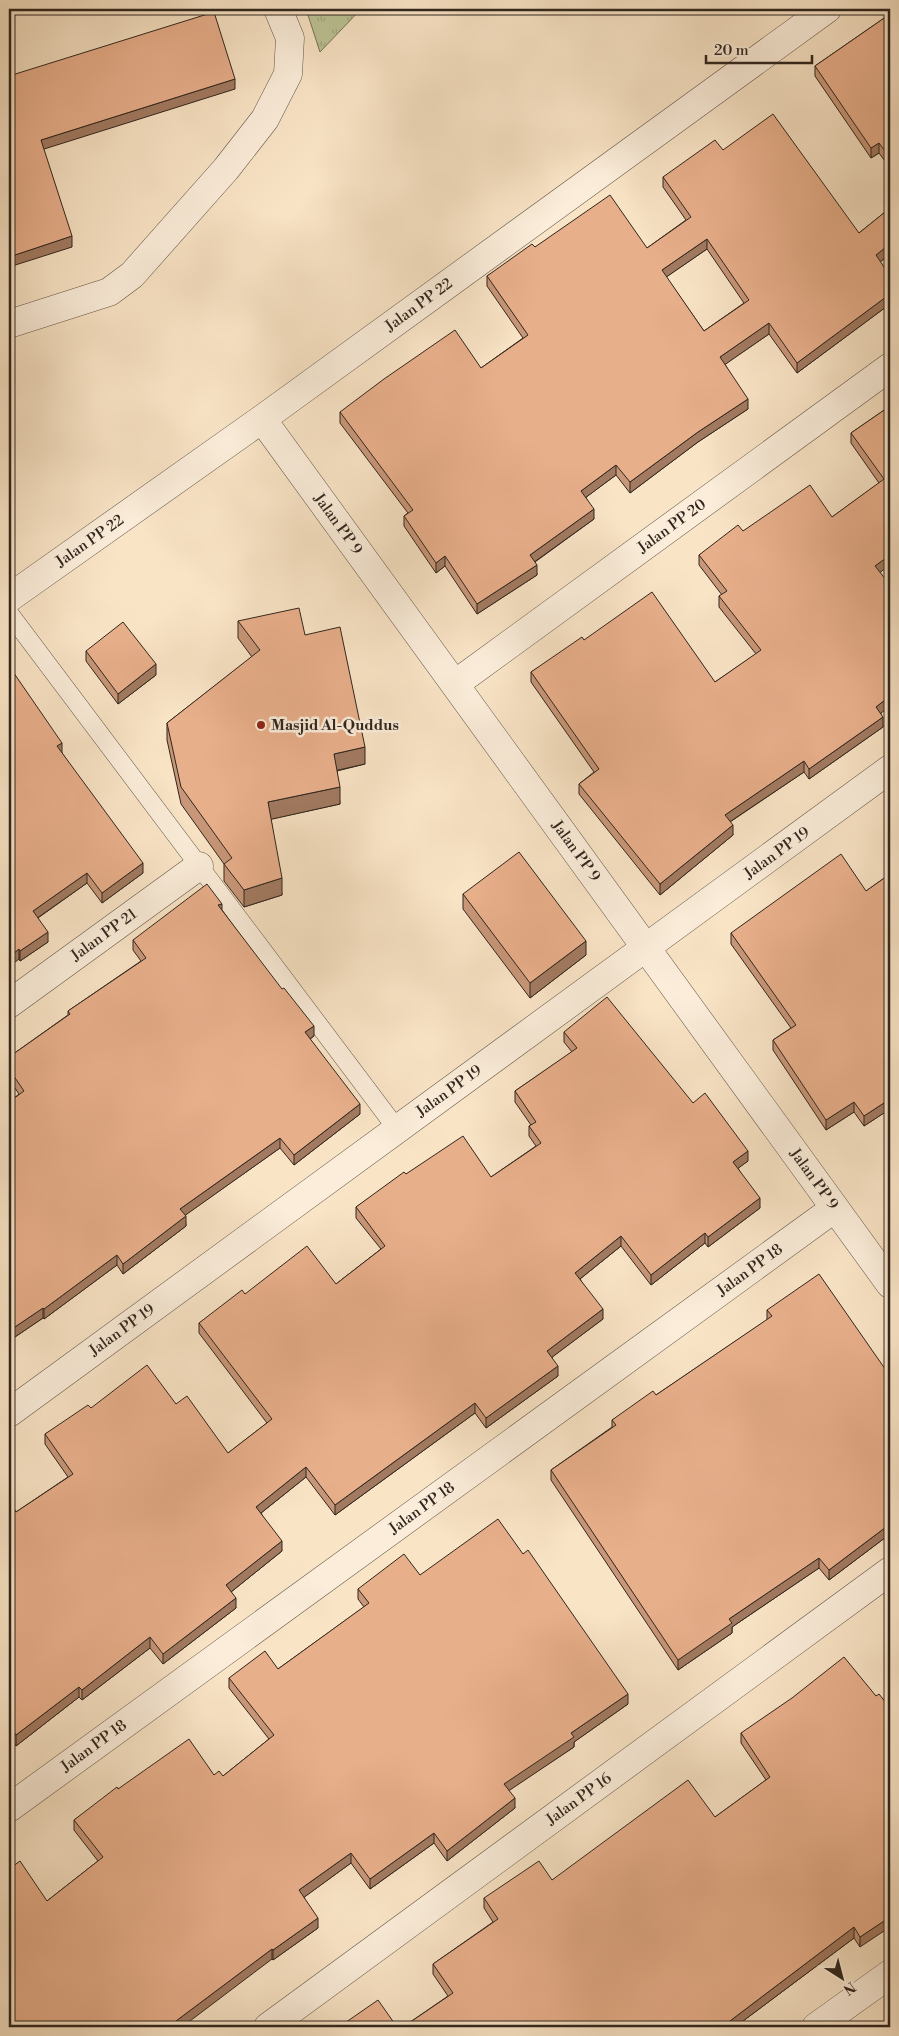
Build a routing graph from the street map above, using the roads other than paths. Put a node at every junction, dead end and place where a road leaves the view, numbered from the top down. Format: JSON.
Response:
{"nodes":[{"id":1,"x":278,"y":9,"type":"edge"},
{"id":2,"x":827,"y":9,"type":"edge"},
{"id":3,"x":9,"y":324,"type":"edge"},
{"id":4,"x":890,"y":367,"type":"edge"},
{"id":5,"x":262,"y":419,"type":"junction"},
{"id":6,"x":9,"y":598,"type":"edge"},
{"id":7,"x":9,"y":613,"type":"edge"},
{"id":8,"x":455,"y":684,"type":"junction"},
{"id":9,"x":890,"y":769,"type":"edge"},
{"id":10,"x":199,"y":866,"type":"junction"},
{"id":11,"x":647,"y":949,"type":"junction"},
{"id":12,"x":9,"y":1004,"type":"edge"},
{"id":13,"x":397,"y":1128,"type":"junction"},
{"id":14,"x":836,"y":1208,"type":"junction"},
{"id":15,"x":890,"y":1284,"type":"edge"},
{"id":16,"x":9,"y":1413,"type":"edge"},
{"id":17,"x":890,"y":1571,"type":"edge"},
{"id":18,"x":9,"y":1808,"type":"edge"},
{"id":19,"x":890,"y":1974,"type":"edge"},
{"id":20,"x":268,"y":2027,"type":"edge"},
{"id":21,"x":816,"y":2027,"type":"edge"}],
"edges":[{"from":1,"to":3,"type":"street"},
{"from":2,"to":5,"type":"street","name":"Jalan PP 22"},
{"from":4,"to":8,"type":"street","name":"Jalan PP 20"},
{"from":5,"to":6,"type":"street","name":"Jalan PP 22"},
{"from":5,"to":8,"type":"street","name":"Jalan PP 9"},
{"from":7,"to":10,"type":"lane"},
{"from":8,"to":11,"type":"street","name":"Jalan PP 9"},
{"from":9,"to":11,"type":"street","name":"Jalan PP 19"},
{"from":10,"to":12,"type":"street","name":"Jalan PP 21"},
{"from":10,"to":13,"type":"lane"},
{"from":11,"to":13,"type":"street","name":"Jalan PP 19"},
{"from":11,"to":14,"type":"street","name":"Jalan PP 9"},
{"from":13,"to":16,"type":"street","name":"Jalan PP 19"},
{"from":14,"to":15,"type":"street","name":"Jalan PP 9"},
{"from":14,"to":18,"type":"street","name":"Jalan PP 18"},
{"from":17,"to":20,"type":"street","name":"Jalan PP 16"},
{"from":19,"to":21,"type":"street"}]}
